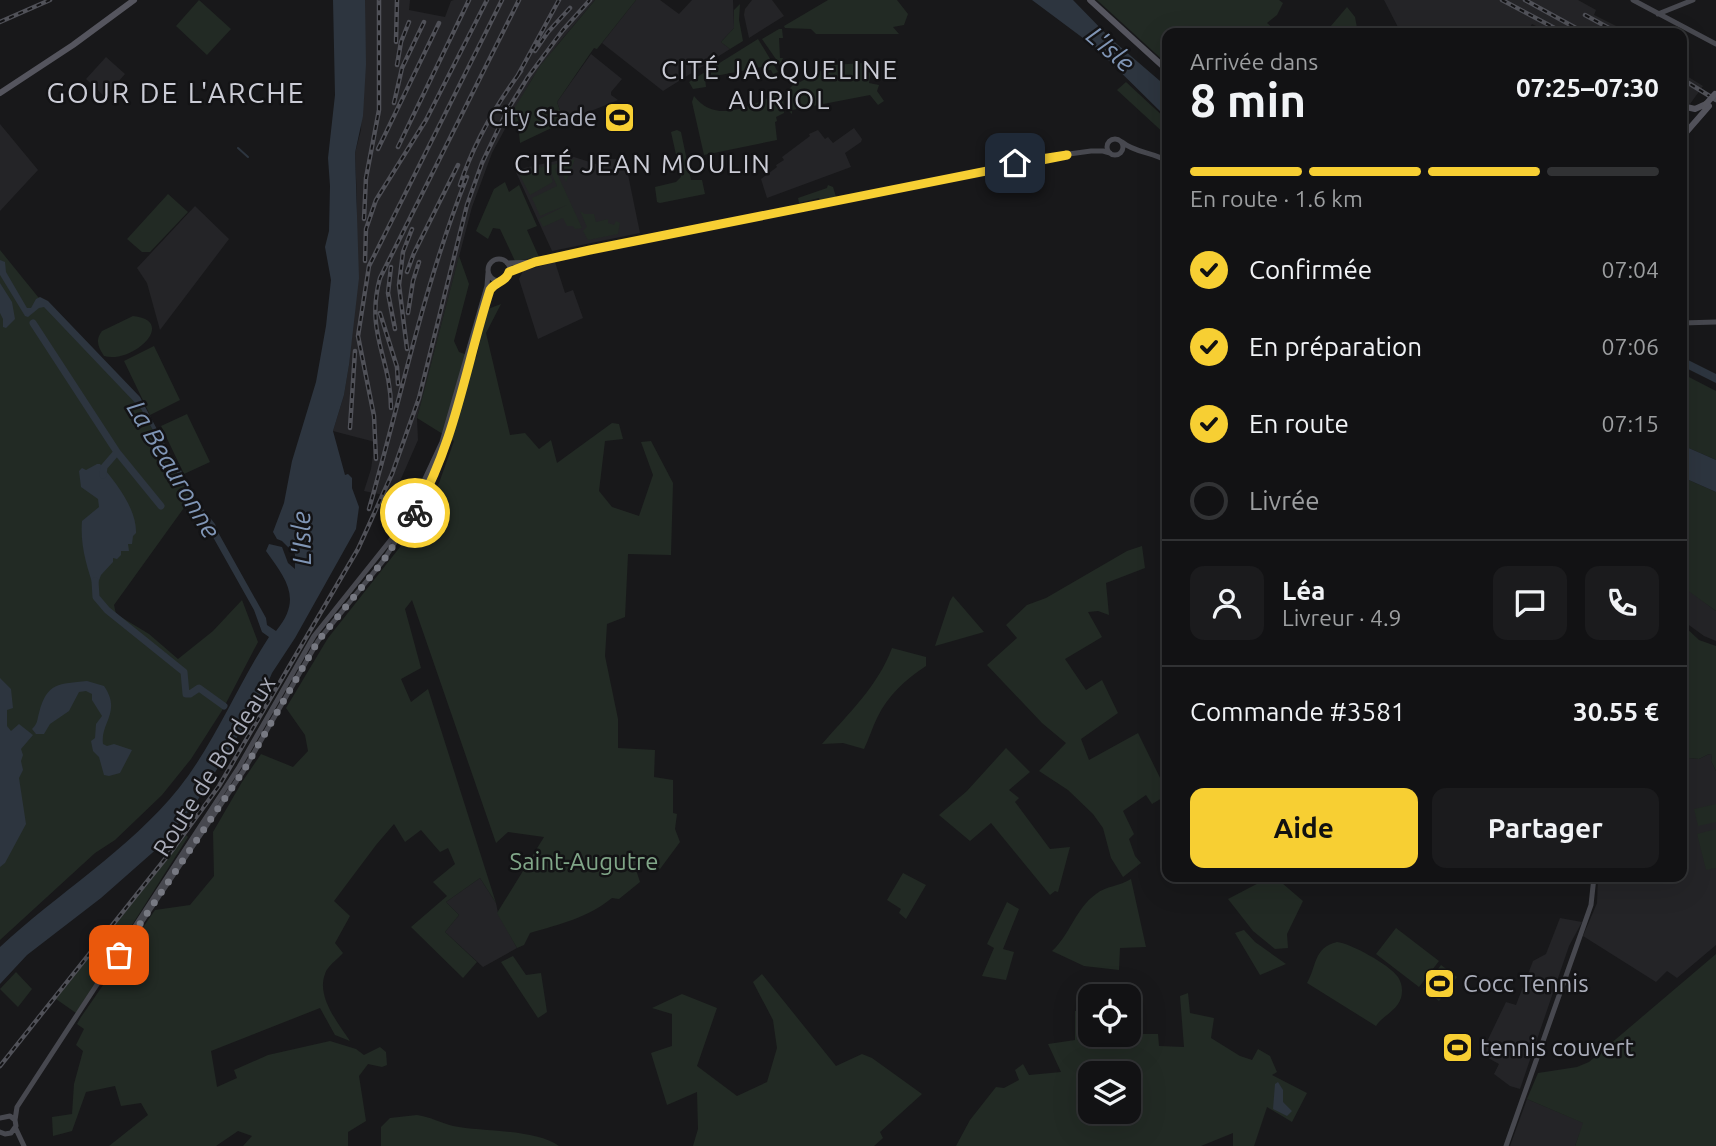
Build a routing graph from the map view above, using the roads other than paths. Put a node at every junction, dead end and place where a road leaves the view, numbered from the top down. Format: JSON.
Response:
{"nodes":[{"id":1,"x":134,"y":0,"type":"edge"},
{"id":2,"x":1090,"y":0,"type":"edge"},
{"id":3,"x":1633,"y":0,"type":"edge"},
{"id":4,"x":1693,"y":0,"type":"edge"},
{"id":5,"x":1658,"y":14,"type":"junction"},
{"id":6,"x":1685,"y":28,"type":"edge"},
{"id":7,"x":1687,"y":29,"type":"edge"},
{"id":8,"x":1716,"y":44,"type":"edge"},
{"id":9,"x":1162,"y":65,"type":"edge"},
{"id":10,"x":0,"y":93,"type":"edge"},
{"id":11,"x":1716,"y":95,"type":"edge"},
{"id":12,"x":1708,"y":105,"type":"junction"},
{"id":13,"x":1687,"y":107,"type":"edge"},
{"id":14,"x":1687,"y":131,"type":"edge"},
{"id":15,"x":1122,"y":142,"type":"junction"},
{"id":16,"x":1108,"y":144,"type":"junction"},
{"id":17,"x":1091,"y":151,"type":"junction"},
{"id":18,"x":1110,"y":153,"type":"junction"},
{"id":19,"x":1120,"y":153,"type":"junction"},
{"id":20,"x":1149,"y":153,"type":"junction"},
{"id":21,"x":1162,"y":159,"type":"edge"},
{"id":22,"x":535,"y":262,"type":"junction"},
{"id":23,"x":507,"y":263,"type":"junction"},
{"id":24,"x":509,"y":272,"type":"junction"},
{"id":25,"x":488,"y":273,"type":"junction"},
{"id":26,"x":500,"y":281,"type":"junction"},
{"id":27,"x":1716,"y":322,"type":"edge"},
{"id":28,"x":1687,"y":323,"type":"edge"},
{"id":29,"x":330,"y":619,"type":"junction"},
{"id":30,"x":1593,"y":882,"type":"edge"},
{"id":31,"x":29,"y":1089,"type":"junction"},
{"id":32,"x":2,"y":1117,"type":"edge"},
{"id":33,"x":15,"y":1120,"type":"junction"},
{"id":34,"x":16,"y":1129,"type":"junction"},
{"id":35,"x":4,"y":1135,"type":"edge"},
{"id":36,"x":23,"y":1146,"type":"edge"},
{"id":37,"x":1506,"y":1146,"type":"edge"}],
"edges":[{"from":1,"to":10,"type":"main road"},
{"from":2,"to":9,"type":"main road"},
{"from":3,"to":5,"type":"main road"},
{"from":4,"to":5,"type":"main road"},
{"from":5,"to":6,"type":"main road"},
{"from":7,"to":8,"type":"main road"},
{"from":11,"to":12,"type":"main road","bridge":true},
{"from":12,"to":13,"type":"main road"},
{"from":12,"to":14,"type":"main road"},
{"from":15,"to":16,"type":"main road"},
{"from":15,"to":19,"type":"main road"},
{"from":15,"to":20,"type":"main road"},
{"from":16,"to":17,"type":"main road"},
{"from":16,"to":18,"type":"main road"},
{"from":17,"to":18,"type":"main road"},
{"from":17,"to":22,"type":"main road"},
{"from":18,"to":19,"type":"main road"},
{"from":19,"to":20,"type":"main road"},
{"from":20,"to":21,"type":"main road"},
{"from":22,"to":23,"type":"main road"},
{"from":22,"to":24,"type":"main road"},
{"from":23,"to":24,"type":"main road"},
{"from":23,"to":25,"type":"main road"},
{"from":24,"to":26,"type":"main road"},
{"from":25,"to":26,"type":"main road"},
{"from":25,"to":29,"type":"main road"},
{"from":26,"to":29,"type":"main road"},
{"from":27,"to":28,"type":"main road"},
{"from":29,"to":31,"type":"main road","name":"Route de Bordeaux"},
{"from":30,"to":37,"type":"main road"},
{"from":31,"to":32,"type":"main road","name":"Route de Bordeaux"},
{"from":31,"to":33,"type":"main road","name":"Route de Bordeaux"},
{"from":32,"to":33,"type":"main road"},
{"from":33,"to":34,"type":"main road"},
{"from":34,"to":35,"type":"main road"},
{"from":34,"to":36,"type":"main road"},
{"from":35,"to":36,"type":"main road"}]}
